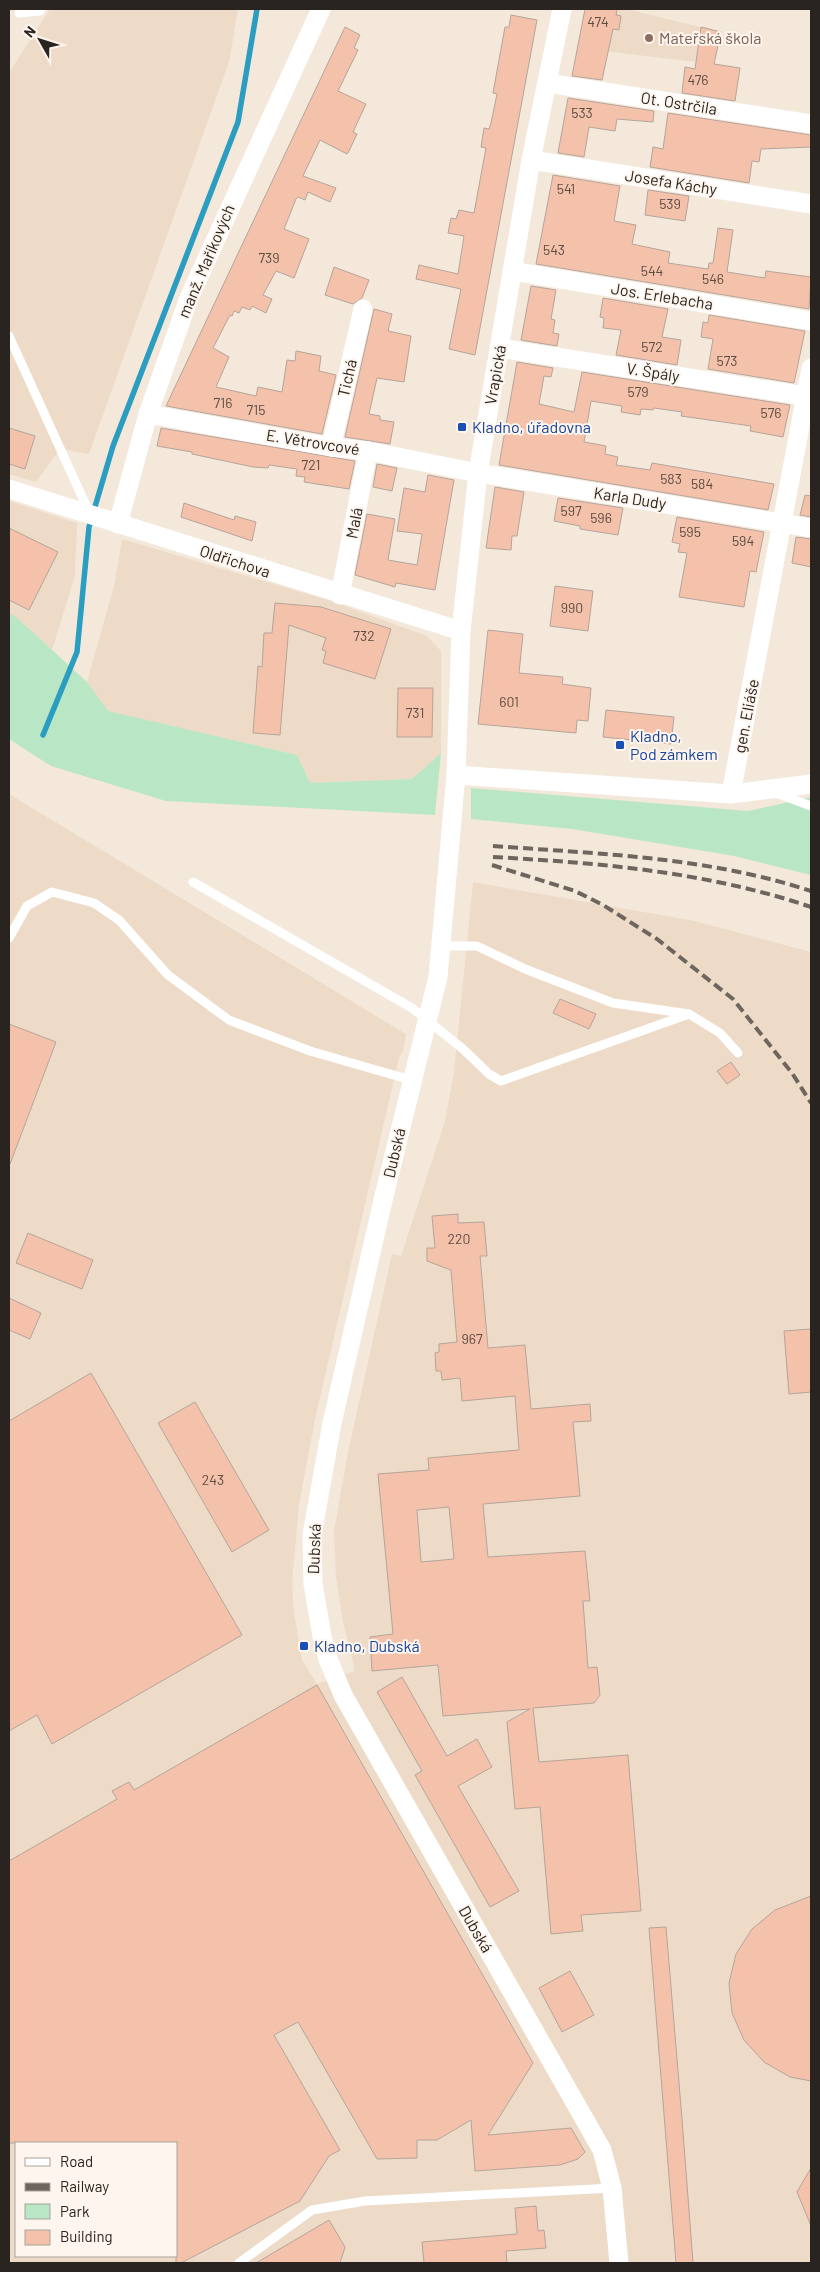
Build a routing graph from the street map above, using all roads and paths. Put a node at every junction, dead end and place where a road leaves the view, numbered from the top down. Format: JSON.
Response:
{"nodes":[{"id":1,"x":41,"y":9,"type":"edge"},
{"id":2,"x":321,"y":9,"type":"edge"},
{"id":3,"x":562,"y":9,"type":"edge"},
{"id":4,"x":19,"y":13,"type":"dead end"},
{"id":5,"x":547,"y":83,"type":"junction"},
{"id":6,"x":811,"y":124,"type":"edge"},
{"id":7,"x":531,"y":160,"type":"junction"},
{"id":8,"x":811,"y":204,"type":"edge"},
{"id":9,"x":512,"y":271,"type":"junction"},
{"id":10,"x":363,"y":309,"type":"dead end"},
{"id":11,"x":811,"y":321,"type":"edge"},
{"id":12,"x":9,"y":336,"type":"edge"},
{"id":13,"x":500,"y":348,"type":"junction"},
{"id":14,"x":811,"y":368,"type":"edge"},
{"id":15,"x":805,"y":396,"type":"junction"},
{"id":16,"x":148,"y":414,"type":"junction"},
{"id":17,"x":331,"y":447,"type":"junction"},
{"id":18,"x":368,"y":451,"type":"junction"},
{"id":19,"x":478,"y":473,"type":"junction"},
{"id":20,"x":9,"y":489,"type":"edge"},
{"id":21,"x":90,"y":515,"type":"junction"},
{"id":22,"x":782,"y":523,"type":"junction"},
{"id":23,"x":118,"y":524,"type":"junction"},
{"id":24,"x":811,"y":528,"type":"edge"},
{"id":25,"x":340,"y":595,"type":"junction"},
{"id":26,"x":462,"y":631,"type":"junction"},
{"id":27,"x":456,"y":775,"type":"junction"},
{"id":28,"x":811,"y":784,"type":"edge"},
{"id":29,"x":767,"y":790,"type":"junction"},
{"id":30,"x":731,"y":794,"type":"junction"},
{"id":31,"x":811,"y":806,"type":"edge"},
{"id":32,"x":194,"y":882,"type":"dead end"},
{"id":33,"x":9,"y":938,"type":"edge"},
{"id":34,"x":441,"y":946,"type":"junction"},
{"id":35,"x":689,"y":1014,"type":"junction"},
{"id":36,"x":738,"y":1053,"type":"dead end"},
{"id":37,"x":411,"y":1080,"type":"junction"},
{"id":38,"x":612,"y":2188,"type":"junction"},
{"id":39,"x":239,"y":2263,"type":"edge"},
{"id":40,"x":619,"y":2263,"type":"edge"}],
"edges":[{"from":1,"to":4,"type":"lane"},
{"from":2,"to":16,"type":"street","name":"manž. Maříkových"},
{"from":3,"to":5,"type":"street","name":"Vrapická"},
{"from":5,"to":6,"type":"street","name":"Ot. Ostrčila"},
{"from":5,"to":7,"type":"street","name":"Vrapická"},
{"from":7,"to":8,"type":"street","name":"Josefa Káchy"},
{"from":7,"to":9,"type":"street","name":"Vrapická"},
{"from":9,"to":11,"type":"street","name":"Jos. Erlebacha"},
{"from":9,"to":13,"type":"street","name":"Vrapická"},
{"from":10,"to":17,"type":"street","name":"Tichá"},
{"from":12,"to":21,"type":"lane"},
{"from":13,"to":15,"type":"street","name":"V. Špály"},
{"from":13,"to":19,"type":"street","name":"Vrapická"},
{"from":14,"to":15,"type":"street","name":"gen. Eliáše"},
{"from":15,"to":22,"type":"street","name":"gen. Eliáše"},
{"from":16,"to":17,"type":"street","name":"E. Větrovcové"},
{"from":16,"to":23,"type":"street","name":"manž. Maříkových"},
{"from":17,"to":18,"type":"street","name":"E. Větrovcové"},
{"from":18,"to":19,"type":"street","name":"E. Větrovcové"},
{"from":18,"to":25,"type":"street","name":"Malá"},
{"from":19,"to":22,"type":"street","name":"Karla Dudy"},
{"from":19,"to":26,"type":"street","name":"Vrapická"},
{"from":20,"to":21,"type":"street","name":"Oldřichova"},
{"from":21,"to":23,"type":"street","name":"Oldřichova"},
{"from":22,"to":24,"type":"street","name":"Karla Dudy"},
{"from":22,"to":30,"type":"street","name":"gen. Eliáše"},
{"from":23,"to":25,"type":"street","name":"Oldřichova"},
{"from":25,"to":26,"type":"street","name":"Oldřichova"},
{"from":26,"to":27,"type":"street","name":"Vrapická"},
{"from":27,"to":30,"type":"street"},
{"from":27,"to":34,"type":"street","name":"Dubská"},
{"from":28,"to":29,"type":"street"},
{"from":29,"to":30,"type":"street"},
{"from":29,"to":31,"type":"lane"},
{"from":32,"to":35,"type":"lane"},
{"from":33,"to":37,"type":"lane"},
{"from":34,"to":35,"type":"lane"},
{"from":34,"to":37,"type":"street","name":"Dubská"},
{"from":35,"to":36,"type":"lane"},
{"from":37,"to":38,"type":"street","name":"Dubská"},
{"from":38,"to":39,"type":"lane"},
{"from":38,"to":40,"type":"street","name":"Dubská"}]}
